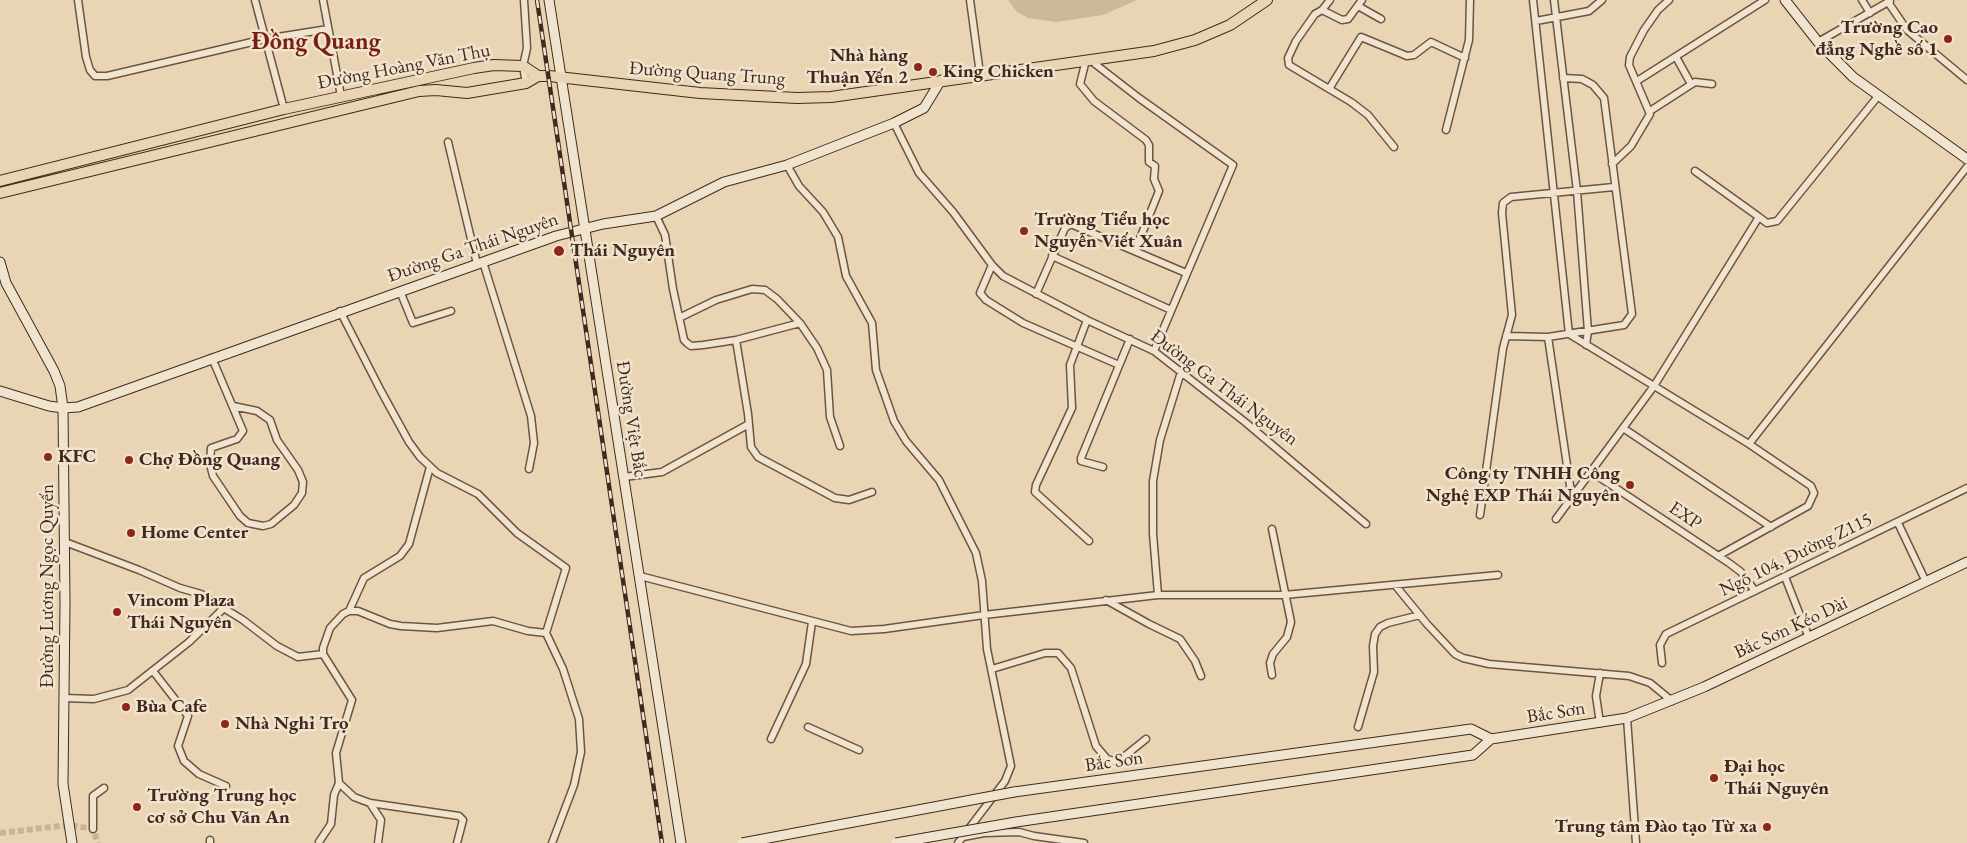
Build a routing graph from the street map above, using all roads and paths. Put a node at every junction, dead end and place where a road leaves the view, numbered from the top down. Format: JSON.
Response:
{"nodes":[{"id":1,"x":78,"y":0,"type":"edge"},
{"id":2,"x":255,"y":0,"type":"edge"},
{"id":3,"x":323,"y":0,"type":"edge"},
{"id":4,"x":524,"y":0,"type":"edge"},
{"id":5,"x":549,"y":0,"type":"edge"},
{"id":6,"x":970,"y":0,"type":"edge"},
{"id":7,"x":1267,"y":0,"type":"edge"},
{"id":8,"x":1330,"y":0,"type":"edge"},
{"id":9,"x":1362,"y":0,"type":"edge"},
{"id":10,"x":1470,"y":0,"type":"edge"},
{"id":11,"x":1533,"y":0,"type":"edge"},
{"id":12,"x":1554,"y":0,"type":"edge"},
{"id":13,"x":1602,"y":0,"type":"edge"},
{"id":14,"x":1669,"y":0,"type":"edge"},
{"id":15,"x":1765,"y":0,"type":"edge"},
{"id":16,"x":1785,"y":0,"type":"edge"},
{"id":17,"x":1862,"y":0,"type":"edge"},
{"id":18,"x":1889,"y":1,"type":"edge"},
{"id":19,"x":1358,"y":6,"type":"junction"},
{"id":20,"x":1322,"y":10,"type":"junction"},
{"id":21,"x":1870,"y":13,"type":"junction"},
{"id":22,"x":1556,"y":18,"type":"junction"},
{"id":23,"x":1381,"y":19,"type":"dead end"},
{"id":24,"x":1536,"y":20,"type":"junction"},
{"id":25,"x":328,"y":29,"type":"junction"},
{"id":26,"x":265,"y":39,"type":"junction"},
{"id":27,"x":1818,"y":42,"type":"junction"},
{"id":28,"x":1676,"y":57,"type":"junction"},
{"id":29,"x":1465,"y":58,"type":"junction"},
{"id":30,"x":1088,"y":60,"type":"junction"},
{"id":31,"x":522,"y":66,"type":"junction"},
{"id":32,"x":980,"y":74,"type":"junction"},
{"id":33,"x":538,"y":76,"type":"junction"},
{"id":34,"x":562,"y":78,"type":"junction"},
{"id":35,"x":1563,"y":78,"type":"junction"},
{"id":36,"x":941,"y":80,"type":"junction"},
{"id":37,"x":1967,"y":80,"type":"edge"},
{"id":38,"x":1637,"y":81,"type":"junction"},
{"id":39,"x":526,"y":83,"type":"junction"},
{"id":40,"x":1691,"y":84,"type":"junction"},
{"id":41,"x":1712,"y":84,"type":"dead end"},
{"id":42,"x":1329,"y":89,"type":"junction"},
{"id":43,"x":1879,"y":95,"type":"junction"},
{"id":44,"x":341,"y":96,"type":"junction"},
{"id":45,"x":284,"y":109,"type":"junction"},
{"id":46,"x":1650,"y":111,"type":"junction"},
{"id":47,"x":894,"y":123,"type":"junction"},
{"id":48,"x":1446,"y":130,"type":"dead end"},
{"id":49,"x":182,"y":134,"type":"junction"},
{"id":50,"x":448,"y":142,"type":"dead end"},
{"id":51,"x":1394,"y":146,"type":"dead end"},
{"id":52,"x":186,"y":147,"type":"junction"},
{"id":53,"x":1967,"y":159,"type":"edge"},
{"id":54,"x":1612,"y":164,"type":"junction"},
{"id":55,"x":787,"y":165,"type":"junction"},
{"id":56,"x":1967,"y":167,"type":"edge"},
{"id":57,"x":1695,"y":171,"type":"dead end"},
{"id":58,"x":0,"y":181,"type":"edge"},
{"id":59,"x":1614,"y":187,"type":"junction"},
{"id":60,"x":1577,"y":191,"type":"junction"},
{"id":61,"x":0,"y":193,"type":"edge"},
{"id":62,"x":1556,"y":193,"type":"junction"},
{"id":63,"x":656,"y":216,"type":"junction"},
{"id":64,"x":1759,"y":217,"type":"junction"},
{"id":65,"x":586,"y":228,"type":"junction"},
{"id":66,"x":1135,"y":251,"type":"junction"},
{"id":67,"x":1052,"y":256,"type":"junction"},
{"id":68,"x":0,"y":262,"type":"edge"},
{"id":69,"x":480,"y":263,"type":"junction"},
{"id":70,"x":992,"y":265,"type":"junction"},
{"id":71,"x":1186,"y":273,"type":"junction"},
{"id":72,"x":3,"y":280,"type":"edge"},
{"id":73,"x":400,"y":290,"type":"junction"},
{"id":74,"x":1036,"y":294,"type":"junction"},
{"id":75,"x":1171,"y":310,"type":"junction"},
{"id":76,"x":340,"y":311,"type":"junction"},
{"id":77,"x":451,"y":311,"type":"dead end"},
{"id":78,"x":679,"y":318,"type":"junction"},
{"id":79,"x":1087,"y":320,"type":"junction"},
{"id":80,"x":800,"y":323,"type":"junction"},
{"id":81,"x":1588,"y":331,"type":"junction"},
{"id":82,"x":1569,"y":334,"type":"junction"},
{"id":83,"x":1506,"y":336,"type":"junction"},
{"id":84,"x":1548,"y":337,"type":"junction"},
{"id":85,"x":1130,"y":339,"type":"junction"},
{"id":86,"x":736,"y":340,"type":"junction"},
{"id":87,"x":1586,"y":345,"type":"junction"},
{"id":88,"x":1076,"y":346,"type":"junction"},
{"id":89,"x":1154,"y":351,"type":"junction"},
{"id":90,"x":212,"y":358,"type":"junction"},
{"id":91,"x":1119,"y":365,"type":"junction"},
{"id":92,"x":1181,"y":372,"type":"junction"},
{"id":93,"x":1654,"y":386,"type":"junction"},
{"id":94,"x":0,"y":391,"type":"edge"},
{"id":95,"x":233,"y":406,"type":"junction"},
{"id":96,"x":63,"y":408,"type":"junction"},
{"id":97,"x":749,"y":424,"type":"junction"},
{"id":98,"x":1623,"y":428,"type":"junction"},
{"id":99,"x":1749,"y":444,"type":"junction"},
{"id":100,"x":840,"y":446,"type":"dead end"},
{"id":101,"x":430,"y":467,"type":"junction"},
{"id":102,"x":1103,"y":467,"type":"dead end"},
{"id":103,"x":529,"y":469,"type":"dead end"},
{"id":104,"x":1592,"y":473,"type":"junction"},
{"id":105,"x":624,"y":477,"type":"junction"},
{"id":106,"x":1967,"y":488,"type":"edge"},
{"id":107,"x":872,"y":492,"type":"dead end"},
{"id":108,"x":1572,"y":499,"type":"junction"},
{"id":109,"x":1480,"y":514,"type":"dead end"},
{"id":110,"x":1556,"y":519,"type":"dead end"},
{"id":111,"x":1898,"y":523,"type":"junction"},
{"id":112,"x":1366,"y":524,"type":"dead end"},
{"id":113,"x":1771,"y":527,"type":"junction"},
{"id":114,"x":1272,"y":529,"type":"dead end"},
{"id":115,"x":1089,"y":541,"type":"dead end"},
{"id":116,"x":65,"y":542,"type":"junction"},
{"id":117,"x":1718,"y":556,"type":"junction"},
{"id":118,"x":1967,"y":562,"type":"edge"},
{"id":119,"x":1498,"y":575,"type":"dead end"},
{"id":120,"x":640,"y":576,"type":"junction"},
{"id":121,"x":1785,"y":577,"type":"junction"},
{"id":122,"x":1926,"y":582,"type":"junction"},
{"id":123,"x":1395,"y":584,"type":"junction"},
{"id":124,"x":1755,"y":592,"type":"junction"},
{"id":125,"x":1158,"y":595,"type":"junction"},
{"id":126,"x":1284,"y":595,"type":"junction"},
{"id":127,"x":1106,"y":600,"type":"junction"},
{"id":128,"x":224,"y":608,"type":"junction"},
{"id":129,"x":349,"y":611,"type":"junction"},
{"id":130,"x":984,"y":615,"type":"junction"},
{"id":131,"x":1420,"y":615,"type":"junction"},
{"id":132,"x":812,"y":622,"type":"junction"},
{"id":133,"x":546,"y":634,"type":"junction"},
{"id":134,"x":1809,"y":638,"type":"junction"},
{"id":135,"x":323,"y":654,"type":"junction"},
{"id":136,"x":1662,"y":663,"type":"dead end"},
{"id":137,"x":992,"y":669,"type":"junction"},
{"id":138,"x":153,"y":671,"type":"junction"},
{"id":139,"x":1600,"y":673,"type":"junction"},
{"id":140,"x":1272,"y":675,"type":"dead end"},
{"id":141,"x":1201,"y":676,"type":"dead end"},
{"id":142,"x":64,"y":698,"type":"junction"},
{"id":143,"x":1672,"y":701,"type":"junction"},
{"id":144,"x":1627,"y":718,"type":"junction"},
{"id":145,"x":1600,"y":723,"type":"junction"},
{"id":146,"x":808,"y":727,"type":"dead end"},
{"id":147,"x":1358,"y":727,"type":"dead end"},
{"id":148,"x":771,"y":739,"type":"dead end"},
{"id":149,"x":1146,"y":739,"type":"dead end"},
{"id":150,"x":1491,"y":739,"type":"junction"},
{"id":151,"x":859,"y":750,"type":"dead end"},
{"id":152,"x":339,"y":784,"type":"junction"},
{"id":153,"x":226,"y":786,"type":"dead end"},
{"id":154,"x":104,"y":788,"type":"dead end"},
{"id":155,"x":370,"y":803,"type":"junction"},
{"id":156,"x":93,"y":829,"type":"dead end"},
{"id":157,"x":960,"y":840,"type":"edge"},
{"id":158,"x":319,"y":842,"type":"dead end"},
{"id":159,"x":72,"y":843,"type":"edge"},
{"id":160,"x":378,"y":843,"type":"edge"},
{"id":161,"x":457,"y":843,"type":"edge"},
{"id":162,"x":552,"y":843,"type":"edge"},
{"id":163,"x":681,"y":843,"type":"edge"},
{"id":164,"x":742,"y":843,"type":"edge"},
{"id":165,"x":896,"y":843,"type":"edge"},
{"id":166,"x":1084,"y":843,"type":"edge"},
{"id":167,"x":1636,"y":843,"type":"edge"}],
"edges":[{"from":1,"to":26,"type":"street"},
{"from":2,"to":26,"type":"street"},
{"from":3,"to":25,"type":"street"},
{"from":4,"to":31,"type":"street"},
{"from":5,"to":34,"type":"main road","name":"Đường Việt Bắc"},
{"from":6,"to":32,"type":"street"},
{"from":7,"to":30,"type":"main road","name":"Đường Quang Trung"},
{"from":8,"to":20,"type":"street"},
{"from":9,"to":19,"type":"street"},
{"from":10,"to":29,"type":"street"},
{"from":11,"to":24,"type":"street"},
{"from":12,"to":22,"type":"street"},
{"from":13,"to":22,"type":"street"},
{"from":14,"to":38,"type":"street"},
{"from":15,"to":28,"type":"street"},
{"from":16,"to":27,"type":"main road"},
{"from":17,"to":21,"type":"street"},
{"from":18,"to":21,"type":"street"},
{"from":18,"to":37,"type":"street"},
{"from":19,"to":20,"type":"street"},
{"from":19,"to":23,"type":"street"},
{"from":20,"to":42,"type":"street"},
{"from":21,"to":27,"type":"street"},
{"from":22,"to":24,"type":"street"},
{"from":22,"to":35,"type":"street"},
{"from":24,"to":62,"type":"street"},
{"from":25,"to":26,"type":"street"},
{"from":25,"to":44,"type":"street"},
{"from":26,"to":45,"type":"street"},
{"from":27,"to":43,"type":"main road"},
{"from":28,"to":38,"type":"street"},
{"from":28,"to":40,"type":"street"},
{"from":29,"to":42,"type":"street"},
{"from":29,"to":48,"type":"street"},
{"from":30,"to":32,"type":"main road","name":"Đường Quang Trung"},
{"from":30,"to":66,"type":"street"},
{"from":30,"to":71,"type":"street"},
{"from":31,"to":33,"type":"main road","name":"Đường Hoàng Văn Thụ"},
{"from":31,"to":39,"type":"street"},
{"from":31,"to":44,"type":"main road","name":"Đường Hoàng Văn Thụ"},
{"from":32,"to":36,"type":"main road","name":"Đường Quang Trung"},
{"from":33,"to":34,"type":"main road","name":"Đường Quang Trung"},
{"from":33,"to":39,"type":"main road","name":"Đường Hoàng Văn Thụ"},
{"from":34,"to":36,"type":"main road","name":"Đường Quang Trung"},
{"from":34,"to":65,"type":"main road","name":"Đường Việt Bắc"},
{"from":35,"to":54,"type":"street"},
{"from":35,"to":60,"type":"street"},
{"from":36,"to":47,"type":"main road","name":"Đường Ga Thái Nguyên"},
{"from":38,"to":46,"type":"street"},
{"from":39,"to":52,"type":"main road","name":"Đường Hoàng Văn Thụ"},
{"from":40,"to":41,"type":"street"},
{"from":40,"to":46,"type":"street"},
{"from":42,"to":51,"type":"street"},
{"from":43,"to":53,"type":"main road"},
{"from":43,"to":64,"type":"street"},
{"from":44,"to":45,"type":"main road","name":"Đường Hoàng Văn Thụ"},
{"from":45,"to":49,"type":"main road","name":"Đường Hoàng Văn Thụ"},
{"from":46,"to":54,"type":"street"},
{"from":47,"to":55,"type":"main road","name":"Đường Ga Thái Nguyên"},
{"from":47,"to":70,"type":"street","name":"Đường Ga Thái Nguyên"},
{"from":49,"to":52,"type":"main road"},
{"from":49,"to":58,"type":"main road","name":"Đường Hoàng Văn Thụ"},
{"from":50,"to":69,"type":"street"},
{"from":52,"to":61,"type":"main road","name":"Đường Hoàng Văn Thụ"},
{"from":54,"to":59,"type":"street"},
{"from":55,"to":63,"type":"main road","name":"Đường Ga Thái Nguyên"},
{"from":55,"to":130,"type":"street"},
{"from":56,"to":99,"type":"street"},
{"from":57,"to":64,"type":"street"},
{"from":59,"to":60,"type":"street"},
{"from":59,"to":81,"type":"street"},
{"from":60,"to":62,"type":"street"},
{"from":60,"to":81,"type":"street"},
{"from":62,"to":82,"type":"street"},
{"from":62,"to":83,"type":"street"},
{"from":63,"to":65,"type":"main road","name":"Đường Ga Thái Nguyên"},
{"from":63,"to":78,"type":"street"},
{"from":64,"to":93,"type":"street"},
{"from":65,"to":69,"type":"main road","name":"Đường Ga Thái Nguyên"},
{"from":65,"to":105,"type":"main road","name":"Đường Việt Bắc"},
{"from":66,"to":67,"type":"street"},
{"from":66,"to":71,"type":"street"},
{"from":67,"to":74,"type":"street"},
{"from":67,"to":75,"type":"street"},
{"from":68,"to":72,"type":"main road","name":"Đường Lương Ngọc Quyến"},
{"from":69,"to":73,"type":"main road","name":"Đường Ga Thái Nguyên"},
{"from":69,"to":103,"type":"street"},
{"from":70,"to":74,"type":"street","name":"Đường Ga Thái Nguyên"},
{"from":70,"to":88,"type":"street"},
{"from":71,"to":75,"type":"street"},
{"from":72,"to":96,"type":"main road","name":"Đường Lương Ngọc Quyến"},
{"from":73,"to":76,"type":"main road","name":"Đường Ga Thái Nguyên"},
{"from":73,"to":77,"type":"street"},
{"from":74,"to":79,"type":"street","name":"Đường Ga Thái Nguyên"},
{"from":75,"to":89,"type":"street"},
{"from":76,"to":90,"type":"main road","name":"Đường Ga Thái Nguyên"},
{"from":76,"to":101,"type":"street"},
{"from":78,"to":80,"type":"street"},
{"from":78,"to":86,"type":"street"},
{"from":79,"to":85,"type":"street","name":"Đường Ga Thái Nguyên"},
{"from":79,"to":88,"type":"street"},
{"from":80,"to":86,"type":"street"},
{"from":80,"to":100,"type":"street"},
{"from":81,"to":82,"type":"street"},
{"from":81,"to":87,"type":"street"},
{"from":82,"to":84,"type":"street"},
{"from":82,"to":87,"type":"street"},
{"from":83,"to":84,"type":"street"},
{"from":83,"to":109,"type":"street"},
{"from":84,"to":108,"type":"street"},
{"from":85,"to":89,"type":"street","name":"Đường Ga Thái Nguyên"},
{"from":85,"to":91,"type":"street"},
{"from":86,"to":97,"type":"street"},
{"from":87,"to":93,"type":"street"},
{"from":88,"to":91,"type":"street"},
{"from":88,"to":115,"type":"street"},
{"from":89,"to":92,"type":"street","name":"Đường Ga Thái Nguyên"},
{"from":90,"to":95,"type":"street"},
{"from":90,"to":96,"type":"main road","name":"Đường Ga Thái Nguyên"},
{"from":91,"to":102,"type":"street"},
{"from":92,"to":112,"type":"street","name":"Đường Ga Thái Nguyên"},
{"from":92,"to":125,"type":"street"},
{"from":93,"to":98,"type":"street"},
{"from":93,"to":99,"type":"street"},
{"from":94,"to":96,"type":"main road"},
{"from":95,"to":95,"type":"street"},
{"from":96,"to":116,"type":"main road","name":"Đường Lương Ngọc Quyến"},
{"from":97,"to":105,"type":"street"},
{"from":97,"to":107,"type":"street"},
{"from":98,"to":104,"type":"street"},
{"from":98,"to":113,"type":"street"},
{"from":99,"to":113,"type":"street"},
{"from":101,"to":129,"type":"street"},
{"from":101,"to":133,"type":"street"},
{"from":104,"to":108,"type":"street"},
{"from":104,"to":117,"type":"street","name":"EXP"},
{"from":105,"to":120,"type":"main road","name":"Đường Việt Bắc"},
{"from":106,"to":111,"type":"street","name":"Ngõ 104, Đường Z115"},
{"from":108,"to":110,"type":"street"},
{"from":111,"to":121,"type":"street","name":"Ngõ 104, Đường Z115"},
{"from":111,"to":122,"type":"street"},
{"from":113,"to":117,"type":"street"},
{"from":114,"to":126,"type":"street"},
{"from":116,"to":128,"type":"street"},
{"from":116,"to":142,"type":"main road","name":"Đường Lương Ngọc Quyến"},
{"from":117,"to":124,"type":"street","name":"EXP"},
{"from":118,"to":122,"type":"main road","name":"Bắc Sơn Kéo Dài"},
{"from":119,"to":123,"type":"street"},
{"from":120,"to":132,"type":"street"},
{"from":120,"to":163,"type":"main road","name":"Đường Việt Bắc"},
{"from":121,"to":124,"type":"street","name":"Ngõ 104, Đường Z115"},
{"from":121,"to":134,"type":"street"},
{"from":122,"to":134,"type":"main road","name":"Bắc Sơn Kéo Dài"},
{"from":123,"to":126,"type":"street"},
{"from":123,"to":131,"type":"street"},
{"from":124,"to":136,"type":"street","name":"Ngõ 104, Đường Z115"},
{"from":125,"to":126,"type":"street"},
{"from":125,"to":127,"type":"street"},
{"from":126,"to":140,"type":"street"},
{"from":127,"to":130,"type":"street"},
{"from":127,"to":141,"type":"street"},
{"from":128,"to":135,"type":"street"},
{"from":128,"to":138,"type":"street"},
{"from":129,"to":133,"type":"street"},
{"from":129,"to":135,"type":"street"},
{"from":130,"to":132,"type":"street"},
{"from":130,"to":137,"type":"street"},
{"from":131,"to":139,"type":"street"},
{"from":131,"to":147,"type":"street"},
{"from":132,"to":148,"type":"street"},
{"from":133,"to":162,"type":"street"},
{"from":134,"to":143,"type":"main road","name":"Bắc Sơn Kéo Dài"},
{"from":135,"to":152,"type":"street"},
{"from":137,"to":149,"type":"street"},
{"from":137,"to":157,"type":"street"},
{"from":138,"to":142,"type":"street"},
{"from":138,"to":153,"type":"street"},
{"from":139,"to":143,"type":"street"},
{"from":139,"to":145,"type":"street"},
{"from":142,"to":159,"type":"main road","name":"Đường Lương Ngọc Quyến"},
{"from":143,"to":144,"type":"main road","name":"Bắc Sơn Kéo Dài"},
{"from":144,"to":145,"type":"main road","name":"Bắc Sơn"},
{"from":144,"to":167,"type":"street"},
{"from":145,"to":150,"type":"main road","name":"Bắc Sơn"},
{"from":146,"to":151,"type":"street"},
{"from":150,"to":164,"type":"main road","name":"Bắc Sơn","bridge":true},
{"from":150,"to":165,"type":"main road","bridge":true},
{"from":152,"to":155,"type":"street"},
{"from":152,"to":158,"type":"street"},
{"from":154,"to":156,"type":"street"},
{"from":155,"to":160,"type":"street"},
{"from":155,"to":161,"type":"street"},
{"from":157,"to":166,"type":"street"}]}
